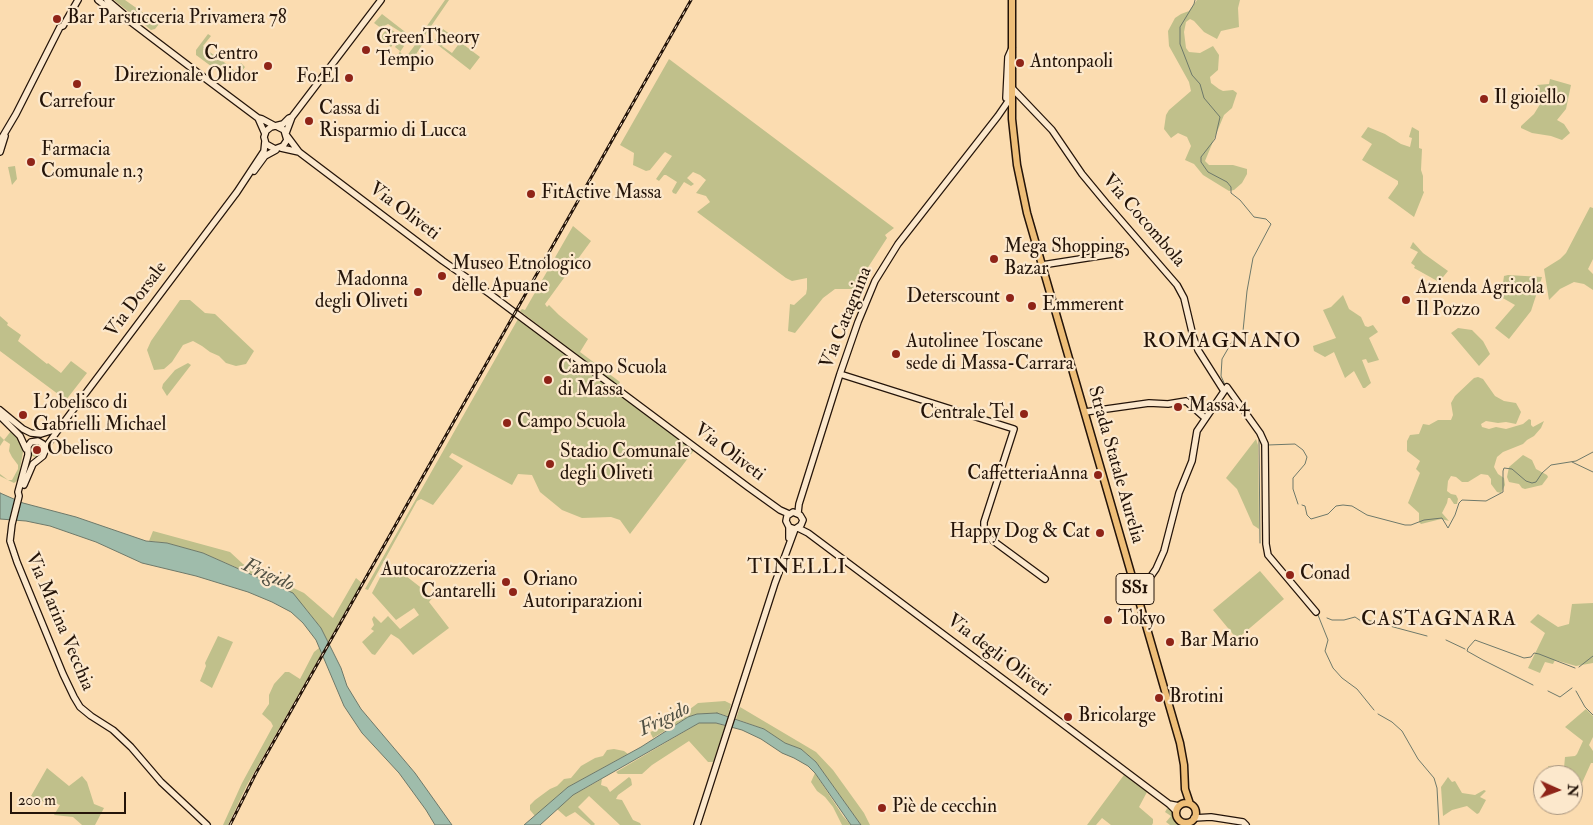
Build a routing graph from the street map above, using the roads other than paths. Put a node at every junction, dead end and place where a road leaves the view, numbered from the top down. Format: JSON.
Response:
{"nodes":[{"id":1,"x":72,"y":0,"type":"edge"},
{"id":2,"x":78,"y":0,"type":"edge"},
{"id":3,"x":98,"y":0,"type":"edge"},
{"id":4,"x":107,"y":0,"type":"edge"},
{"id":5,"x":381,"y":0,"type":"edge"},
{"id":6,"x":1012,"y":0,"type":"edge"},
{"id":7,"x":131,"y":22,"type":"junction"},
{"id":8,"x":60,"y":27,"type":"junction"},
{"id":9,"x":1012,"y":48,"type":"junction"},
{"id":10,"x":1011,"y":87,"type":"junction"},
{"id":11,"x":1003,"y":109,"type":"junction"},
{"id":12,"x":998,"y":116,"type":"junction"},
{"id":13,"x":292,"y":117,"type":"junction"},
{"id":14,"x":258,"y":118,"type":"junction"},
{"id":15,"x":1012,"y":119,"type":"junction"},
{"id":16,"x":276,"y":126,"type":"junction"},
{"id":17,"x":5,"y":134,"type":"junction"},
{"id":18,"x":287,"y":135,"type":"junction"},
{"id":19,"x":265,"y":138,"type":"junction"},
{"id":20,"x":0,"y":141,"type":"edge"},
{"id":21,"x":280,"y":148,"type":"junction"},
{"id":22,"x":0,"y":152,"type":"edge"},
{"id":23,"x":299,"y":152,"type":"junction"},
{"id":24,"x":237,"y":192,"type":"junction"},
{"id":25,"x":1125,"y":252,"type":"dead end"},
{"id":26,"x":1042,"y":266,"type":"junction"},
{"id":27,"x":840,"y":374,"type":"junction"},
{"id":28,"x":1225,"y":389,"type":"junction"},
{"id":29,"x":1085,"y":412,"type":"junction"},
{"id":30,"x":0,"y":413,"type":"edge"},
{"id":31,"x":1205,"y":418,"type":"junction"},
{"id":32,"x":59,"y":427,"type":"junction"},
{"id":33,"x":37,"y":441,"type":"junction"},
{"id":34,"x":45,"y":451,"type":"junction"},
{"id":35,"x":28,"y":453,"type":"junction"},
{"id":36,"x":38,"y":459,"type":"junction"},
{"id":37,"x":19,"y":496,"type":"junction"},
{"id":38,"x":791,"y":514,"type":"junction"},
{"id":39,"x":796,"y":527,"type":"junction"},
{"id":40,"x":1044,"y":579,"type":"dead end"},
{"id":41,"x":1137,"y":596,"type":"junction"},
{"id":42,"x":1316,"y":612,"type":"dead end"},
{"id":43,"x":1182,"y":807,"type":"junction"},
{"id":44,"x":1195,"y":814,"type":"junction"},
{"id":45,"x":1185,"y":824,"type":"edge"},
{"id":46,"x":208,"y":825,"type":"edge"},
{"id":47,"x":697,"y":825,"type":"edge"},
{"id":48,"x":1246,"y":825,"type":"edge"}],
"edges":[{"from":1,"to":8,"type":"main road"},
{"from":2,"to":8,"type":"main road"},
{"from":3,"to":7,"type":"main road"},
{"from":4,"to":7,"type":"main road"},
{"from":5,"to":13,"type":"main road"},
{"from":6,"to":9,"type":"main road","name":"Strada Statale Aurelia","number":"SS1"},
{"from":7,"to":14,"type":"main road"},
{"from":8,"to":17,"type":"main road"},
{"from":9,"to":10,"type":"main road","name":"Strada Statale Aurelia","number":"SS1"},
{"from":9,"to":11,"type":"main road"},
{"from":10,"to":11,"type":"main road","name":"Via Catagnina"},
{"from":10,"to":15,"type":"main road","name":"Strada Statale Aurelia","number":"SS1"},
{"from":10,"to":28,"type":"main road","name":"Via Cocombola"},
{"from":11,"to":12,"type":"main road","name":"Via Catagnina"},
{"from":12,"to":15,"type":"main road"},
{"from":12,"to":27,"type":"main road","name":"Via Catagnina"},
{"from":13,"to":16,"type":"main road"},
{"from":13,"to":18,"type":"main road"},
{"from":14,"to":16,"type":"main road"},
{"from":14,"to":19,"type":"main road"},
{"from":15,"to":26,"type":"main road","name":"Strada Statale Aurelia","number":"SS1"},
{"from":16,"to":18,"type":"main road"},
{"from":16,"to":19,"type":"main road"},
{"from":17,"to":20,"type":"main road"},
{"from":17,"to":22,"type":"main road"},
{"from":18,"to":21,"type":"main road"},
{"from":18,"to":23,"type":"main road","name":"Via Oliveti"},
{"from":19,"to":21,"type":"main road"},
{"from":19,"to":24,"type":"main road","name":"Via Dorsale"},
{"from":21,"to":23,"type":"main road","name":"Via Oliveti"},
{"from":21,"to":24,"type":"main road","name":"Via Dorsale"},
{"from":23,"to":38,"type":"main road","name":"Via Oliveti"},
{"from":24,"to":32,"type":"main road","name":"Via Dorsale"},
{"from":25,"to":26,"type":"main road"},
{"from":26,"to":29,"type":"main road","name":"Strada Statale Aurelia","number":"SS1"},
{"from":27,"to":38,"type":"main road","name":"Via Catagnina"},
{"from":27,"to":40,"type":"main road"},
{"from":28,"to":31,"type":"main road"},
{"from":28,"to":42,"type":"main road","name":"Via Cocombola"},
{"from":29,"to":31,"type":"main road"},
{"from":29,"to":41,"type":"main road","name":"Strada Statale Aurelia","number":"SS1"},
{"from":30,"to":32,"type":"main road"},
{"from":30,"to":33,"type":"main road"},
{"from":30,"to":35,"type":"main road"},
{"from":31,"to":41,"type":"main road"},
{"from":32,"to":33,"type":"main road","name":"Via Dorsale"},
{"from":32,"to":34,"type":"main road","name":"Via Dorsale"},
{"from":33,"to":34,"type":"main road"},
{"from":33,"to":35,"type":"main road"},
{"from":34,"to":36,"type":"main road"},
{"from":35,"to":36,"type":"main road"},
{"from":35,"to":37,"type":"main road","name":"Via Marina Vecchia"},
{"from":36,"to":37,"type":"main road","name":"Via Marina Vecchia"},
{"from":37,"to":46,"type":"main road","name":"Via Marina Vecchia"},
{"from":38,"to":39,"type":"main road"},
{"from":38,"to":39,"type":"main road"},
{"from":39,"to":43,"type":"main road","name":"Via degli Oliveti"},
{"from":39,"to":47,"type":"main road"},
{"from":41,"to":43,"type":"main road","name":"Strada Statale Aurelia","number":"SS1"},
{"from":43,"to":44,"type":"main road"},
{"from":43,"to":45,"type":"main road"},
{"from":44,"to":45,"type":"main road"},
{"from":44,"to":48,"type":"main road"}]}
